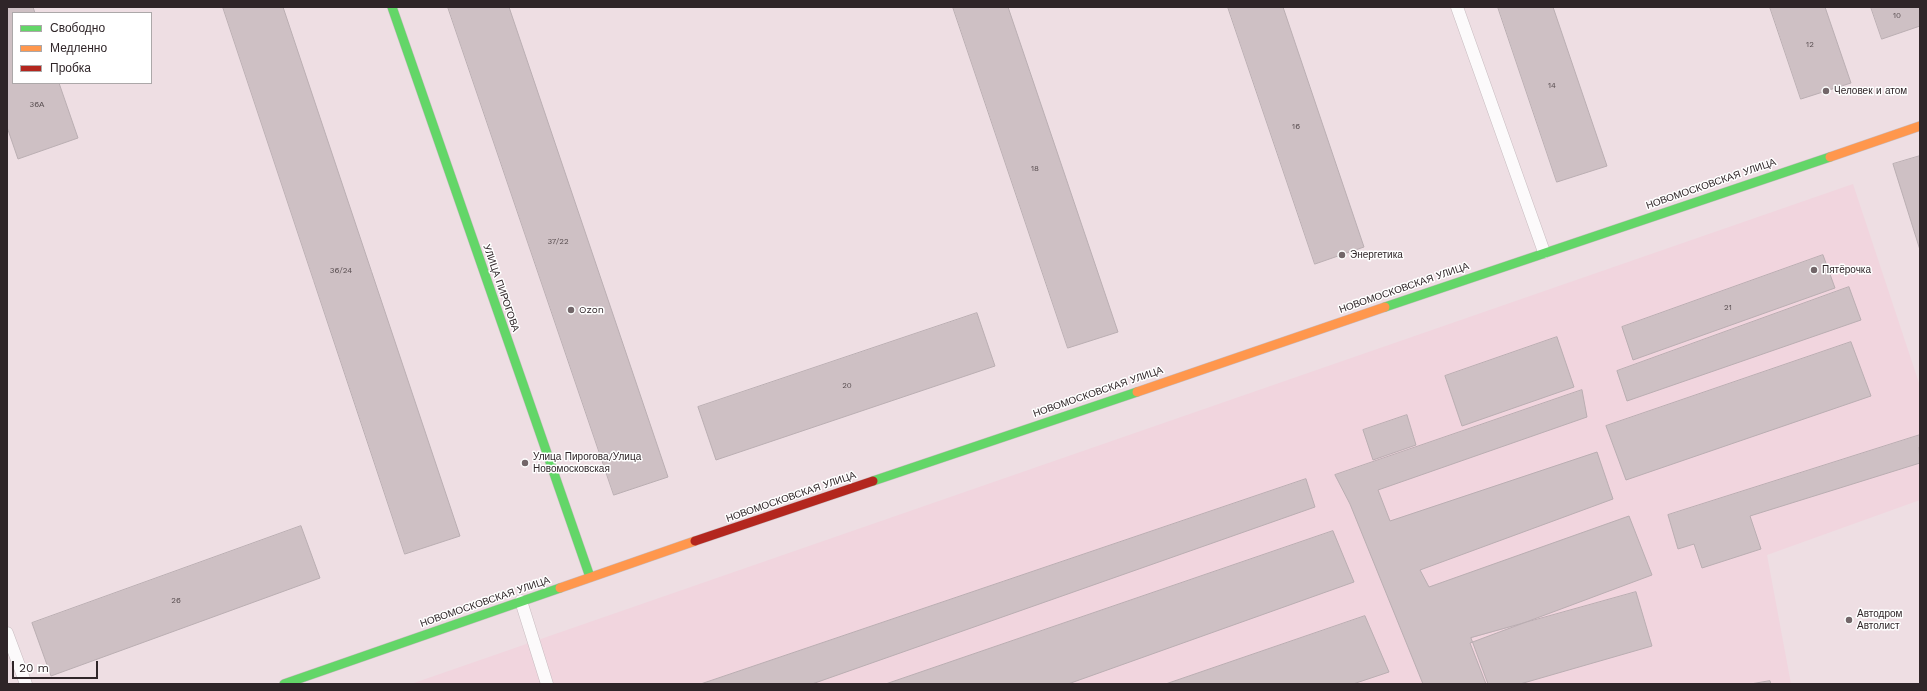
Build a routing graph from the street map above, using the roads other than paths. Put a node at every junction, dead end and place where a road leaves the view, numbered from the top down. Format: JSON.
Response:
{"nodes":[{"id":1,"x":392,"y":7,"type":"edge"},
{"id":2,"x":1458,"y":7,"type":"edge"},
{"id":3,"x":1920,"y":126,"type":"edge"},
{"id":4,"x":1544,"y":252,"type":"junction"},
{"id":5,"x":590,"y":577,"type":"junction"},
{"id":6,"x":521,"y":601,"type":"junction"},
{"id":7,"x":7,"y":633,"type":"edge"},
{"id":8,"x":544,"y":682,"type":"edge"},
{"id":9,"x":26,"y":684,"type":"edge"},
{"id":10,"x":284,"y":684,"type":"edge"}],
"edges":[{"from":1,"to":5,"type":"street","name":"УЛИЦА ПИРОГОВА"},
{"from":2,"to":4,"type":"lane"},
{"from":3,"to":4,"type":"street","name":"НОВОМОСКОВСКАЯ УЛИЦА"},
{"from":4,"to":5,"type":"street","name":"НОВОМОСКОВСКАЯ УЛИЦА"},
{"from":5,"to":6,"type":"street","name":"НОВОМОСКОВСКАЯ УЛИЦА"},
{"from":6,"to":8,"type":"lane"},
{"from":6,"to":10,"type":"street","name":"НОВОМОСКОВСКАЯ УЛИЦА"},
{"from":7,"to":9,"type":"lane"}]}
